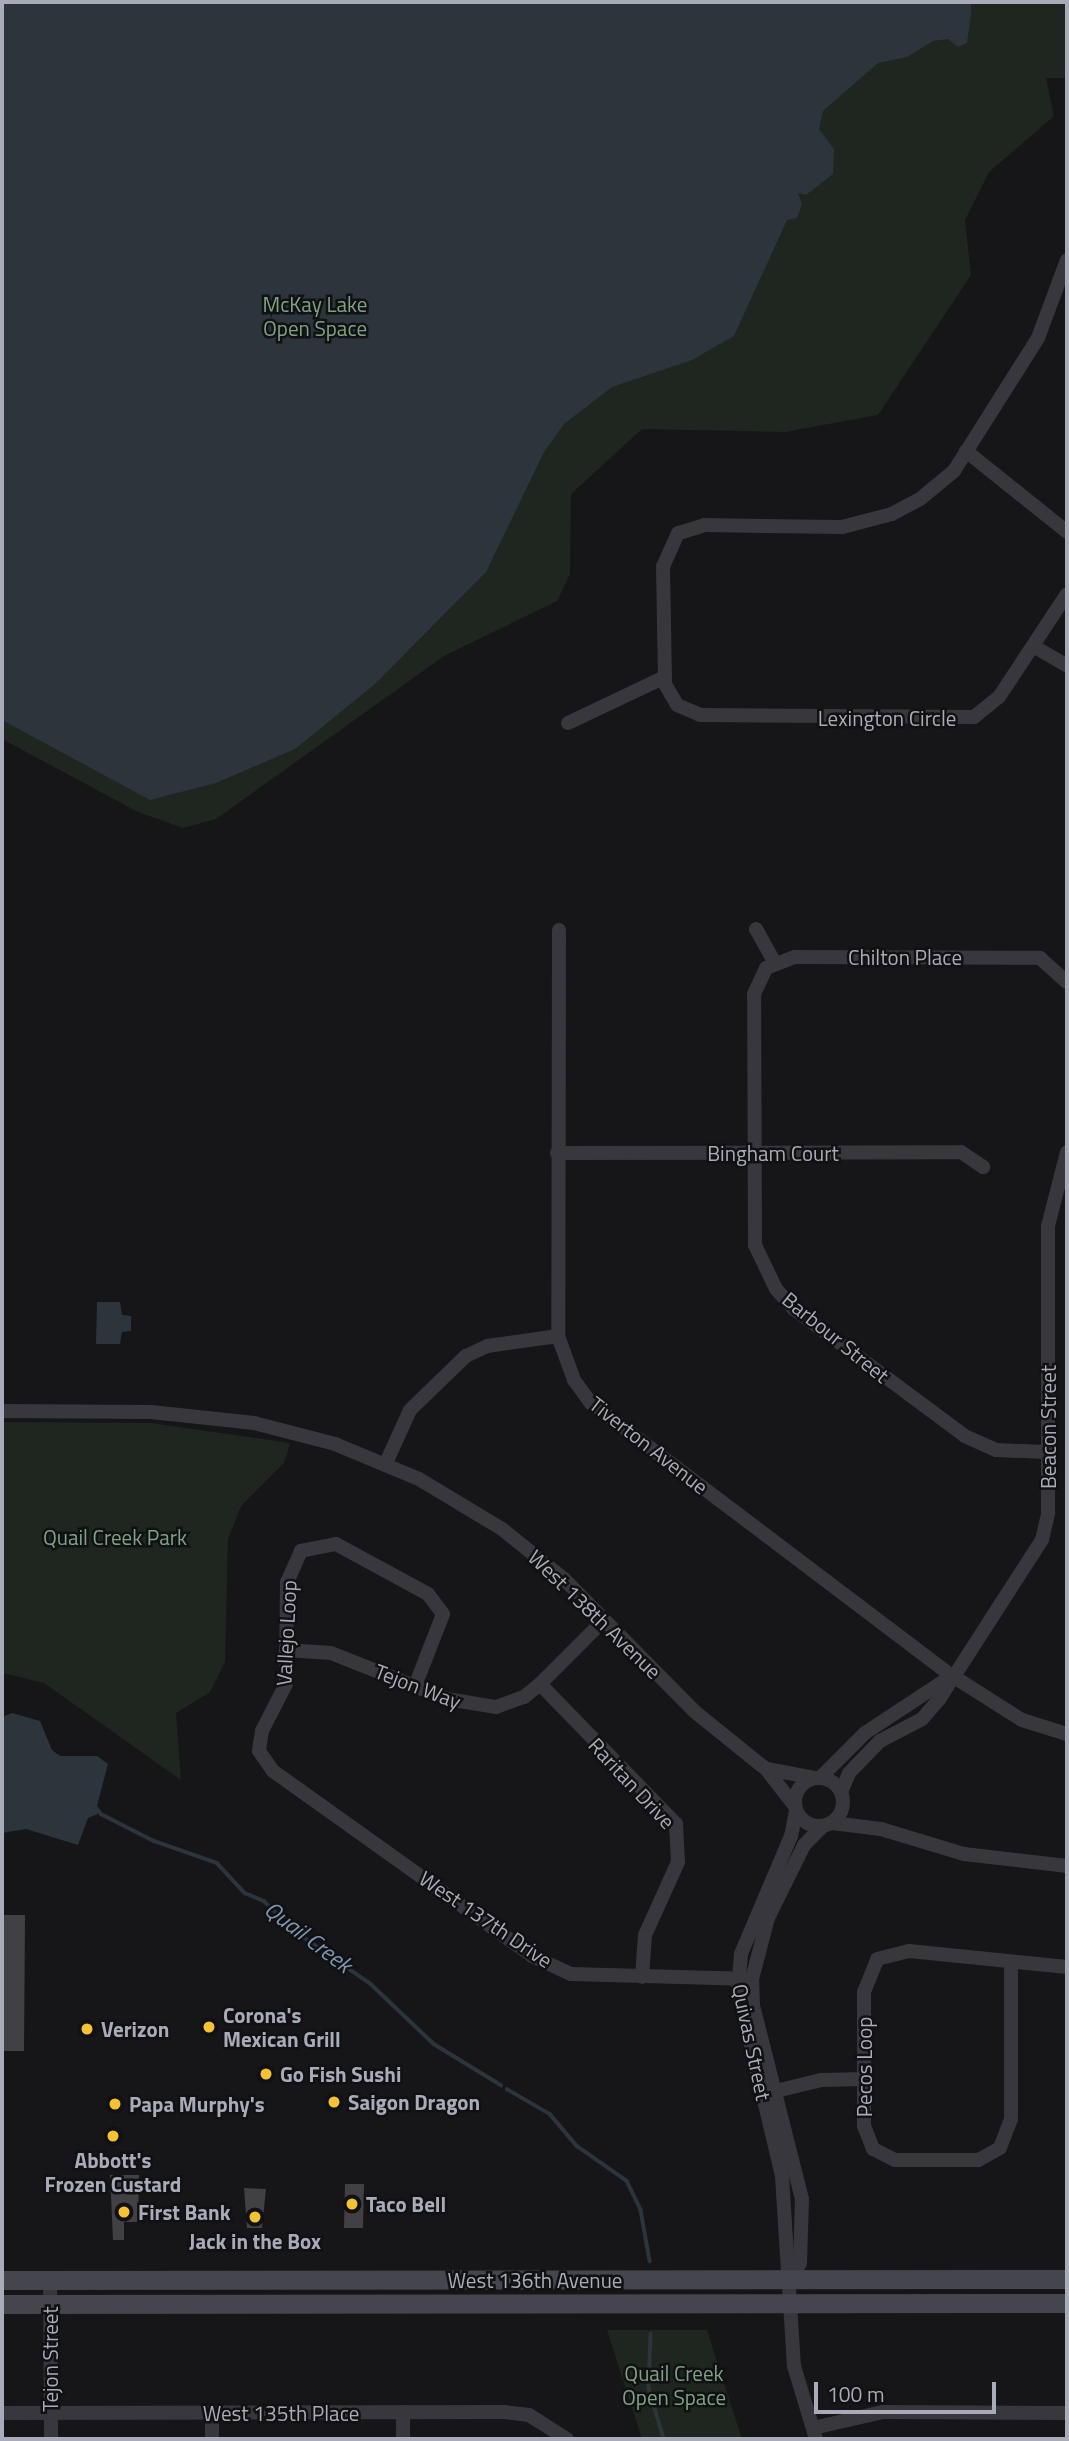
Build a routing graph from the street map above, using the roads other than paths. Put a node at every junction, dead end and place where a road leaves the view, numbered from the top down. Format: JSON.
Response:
{"nodes":[{"id":1,"x":1067,"y":260,"type":"edge"},
{"id":2,"x":966,"y":451,"type":"junction"},
{"id":3,"x":1067,"y":532,"type":"edge"},
{"id":4,"x":1067,"y":594,"type":"edge"},
{"id":5,"x":1033,"y":646,"type":"junction"},
{"id":6,"x":1067,"y":666,"type":"edge"},
{"id":7,"x":664,"y":677,"type":"junction"},
{"id":8,"x":568,"y":723,"type":"dead end"},
{"id":9,"x":756,"y":929,"type":"dead end"},
{"id":10,"x":559,"y":930,"type":"dead end"},
{"id":11,"x":774,"y":962,"type":"junction"},
{"id":12,"x":1063,"y":963,"type":"edge"},
{"id":13,"x":1067,"y":982,"type":"edge"},
{"id":14,"x":1067,"y":1152,"type":"edge"},
{"id":15,"x":557,"y":1153,"type":"junction"},
{"id":16,"x":755,"y":1153,"type":"junction"},
{"id":17,"x":984,"y":1167,"type":"dead end"},
{"id":18,"x":558,"y":1336,"type":"junction"},
{"id":19,"x":2,"y":1411,"type":"edge"},
{"id":20,"x":1047,"y":1452,"type":"junction"},
{"id":21,"x":386,"y":1463,"type":"junction"},
{"id":22,"x":604,"y":1620,"type":"junction"},
{"id":23,"x":286,"y":1650,"type":"junction"},
{"id":24,"x":951,"y":1675,"type":"junction"},
{"id":25,"x":540,"y":1684,"type":"junction"},
{"id":26,"x":415,"y":1686,"type":"junction"},
{"id":27,"x":1067,"y":1734,"type":"edge"},
{"id":28,"x":259,"y":1751,"type":"joint"},
{"id":29,"x":766,"y":1769,"type":"junction"},
{"id":30,"x":817,"y":1778,"type":"junction"},
{"id":31,"x":842,"y":1796,"type":"junction"},
{"id":32,"x":795,"y":1808,"type":"junction"},
{"id":33,"x":827,"y":1825,"type":"junction"},
{"id":34,"x":881,"y":1829,"type":"junction"},
{"id":35,"x":1067,"y":1866,"type":"edge"},
{"id":36,"x":1011,"y":1964,"type":"junction"},
{"id":37,"x":1067,"y":1967,"type":"edge"},
{"id":38,"x":642,"y":1977,"type":"junction"},
{"id":39,"x":745,"y":1979,"type":"junction"},
{"id":40,"x":864,"y":2079,"type":"junction"},
{"id":41,"x":776,"y":2091,"type":"junction"},
{"id":42,"x":1067,"y":2279,"type":"edge"},
{"id":43,"x":2,"y":2280,"type":"edge"},
{"id":44,"x":50,"y":2280,"type":"junction"},
{"id":45,"x":791,"y":2280,"type":"junction"},
{"id":46,"x":792,"y":2303,"type":"junction"},
{"id":47,"x":1067,"y":2303,"type":"edge"},
{"id":48,"x":2,"y":2304,"type":"edge"},
{"id":49,"x":50,"y":2304,"type":"junction"},
{"id":50,"x":403,"y":2412,"type":"junction"},
{"id":51,"x":2,"y":2413,"type":"edge"},
{"id":52,"x":51,"y":2413,"type":"junction"},
{"id":53,"x":1067,"y":2413,"type":"edge"},
{"id":54,"x":212,"y":2414,"type":"junction"},
{"id":55,"x":562,"y":2434,"type":"edge"},
{"id":56,"x":815,"y":2434,"type":"edge"},
{"id":57,"x":51,"y":2439,"type":"edge"},
{"id":58,"x":212,"y":2439,"type":"edge"},
{"id":59,"x":403,"y":2439,"type":"edge"}],
"edges":[{"from":1,"to":2,"type":"street","name":"Lexington Circle"},
{"from":2,"to":3,"type":"street"},
{"from":2,"to":7,"type":"street","name":"Lexington Circle"},
{"from":4,"to":5,"type":"street","name":"Lexington Circle"},
{"from":5,"to":6,"type":"street"},
{"from":5,"to":7,"type":"street","name":"Lexington Circle"},
{"from":7,"to":8,"type":"street"},
{"from":9,"to":11,"type":"street"},
{"from":10,"to":15,"type":"street","name":"Tiverton Avenue"},
{"from":11,"to":12,"type":"street","name":"Chilton Place"},
{"from":11,"to":16,"type":"street","name":"Barbour Street"},
{"from":12,"to":13,"type":"street"},
{"from":14,"to":20,"type":"street","name":"Beacon Street"},
{"from":15,"to":16,"type":"street","name":"Bingham Court"},
{"from":15,"to":18,"type":"street","name":"Tiverton Avenue"},
{"from":16,"to":17,"type":"street","name":"Bingham Court"},
{"from":16,"to":20,"type":"street","name":"Barbour Street"},
{"from":18,"to":21,"type":"street"},
{"from":18,"to":24,"type":"street","name":"Tiverton Avenue"},
{"from":19,"to":21,"type":"street","name":"West 138th Avenue"},
{"from":20,"to":24,"type":"street","name":"Beacon Street"},
{"from":21,"to":22,"type":"street","name":"West 138th Avenue"},
{"from":22,"to":25,"type":"street","name":"Tejon Way"},
{"from":22,"to":29,"type":"street","name":"West 138th Avenue"},
{"from":23,"to":26,"type":"street","name":"Tejon Way"},
{"from":23,"to":26,"type":"street","name":"Vallejo Loop"},
{"from":23,"to":28,"type":"street","name":"Vallejo Loop"},
{"from":24,"to":27,"type":"street","name":"Tiverton Avenue"},
{"from":24,"to":30,"type":"street","name":"Beacon Street"},
{"from":24,"to":31,"type":"street","name":"Beacon Street"},
{"from":25,"to":26,"type":"street","name":"Tejon Way"},
{"from":25,"to":38,"type":"street","name":"Raritan Drive"},
{"from":28,"to":38,"type":"street","name":"West 137th Drive"},
{"from":29,"to":30,"type":"street","name":"West 138th Avenue"},
{"from":29,"to":32,"type":"street","name":"West 138th Avenue"},
{"from":30,"to":31,"type":"street"},
{"from":30,"to":32,"type":"street"},
{"from":31,"to":33,"type":"street"},
{"from":31,"to":34,"type":"street"},
{"from":32,"to":33,"type":"street"},
{"from":32,"to":39,"type":"street","name":"Quivas Street"},
{"from":33,"to":34,"type":"street"},
{"from":33,"to":39,"type":"street","name":"Quivas Street"},
{"from":34,"to":35,"type":"street"},
{"from":36,"to":37,"type":"street"},
{"from":36,"to":40,"type":"street","name":"Pecos Loop"},
{"from":36,"to":40,"type":"street","name":"Pecos Loop"},
{"from":38,"to":39,"type":"street","name":"West 137th Drive"},
{"from":39,"to":41,"type":"street","name":"Quivas Street"},
{"from":39,"to":45,"type":"street","name":"Quivas Street"},
{"from":40,"to":41,"type":"street"},
{"from":41,"to":45,"type":"street","name":"Quivas Street"},
{"from":42,"to":45,"type":"main road","name":"West 136th Avenue"},
{"from":43,"to":44,"type":"main road","name":"West 136th Avenue"},
{"from":44,"to":45,"type":"main road","name":"West 136th Avenue"},
{"from":44,"to":49,"type":"street","name":"Tejon Street"},
{"from":45,"to":46,"type":"street","name":"Quivas Street"},
{"from":46,"to":47,"type":"main road","name":"West 136th Avenue"},
{"from":46,"to":49,"type":"main road","name":"West 136th Avenue"},
{"from":46,"to":56,"type":"street","name":"Quivas Street"},
{"from":48,"to":49,"type":"main road","name":"West 136th Avenue"},
{"from":49,"to":52,"type":"street","name":"Tejon Street"},
{"from":50,"to":54,"type":"street","name":"West 135th Place"},
{"from":50,"to":55,"type":"street","name":"West 135th Place"},
{"from":50,"to":59,"type":"street"},
{"from":51,"to":52,"type":"street","name":"West 135th Place"},
{"from":52,"to":54,"type":"street","name":"West 135th Place"},
{"from":52,"to":57,"type":"street","name":"Tejon Street"},
{"from":53,"to":56,"type":"street"},
{"from":54,"to":58,"type":"street"}]}
